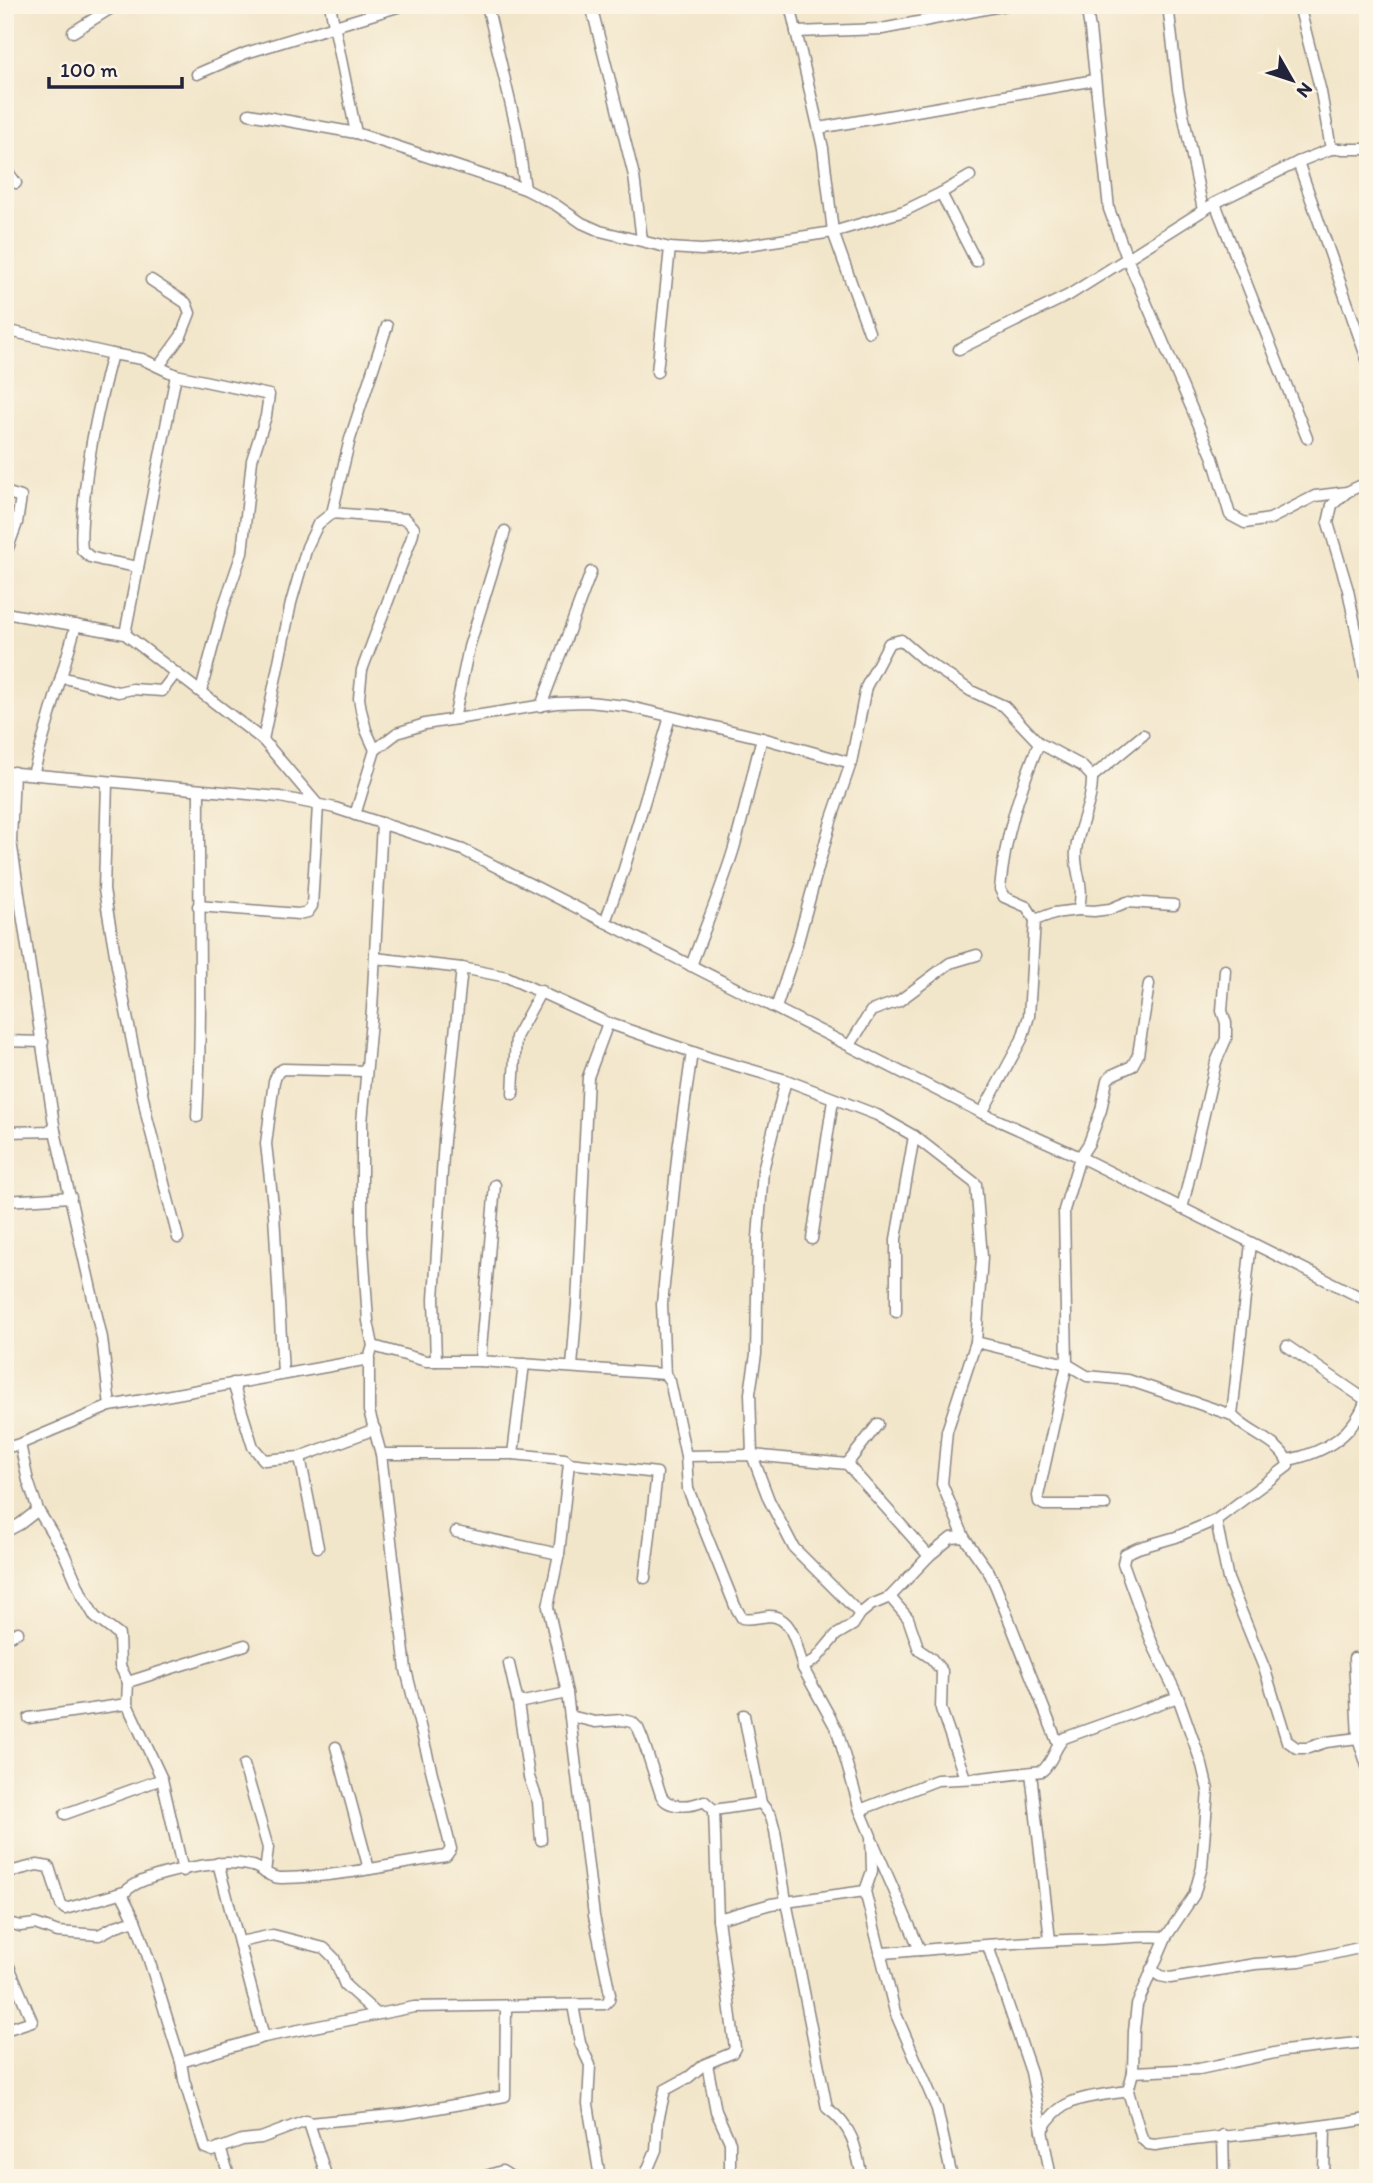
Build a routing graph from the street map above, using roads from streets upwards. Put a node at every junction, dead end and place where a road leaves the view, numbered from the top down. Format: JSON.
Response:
{"nodes":[{"id":1,"x":116,"y":5,"type":"edge"},
{"id":2,"x":330,"y":5,"type":"edge"},
{"id":3,"x":404,"y":5,"type":"edge"},
{"id":4,"x":487,"y":5,"type":"edge"},
{"id":5,"x":591,"y":5,"type":"edge"},
{"id":6,"x":790,"y":5,"type":"edge"},
{"id":7,"x":1006,"y":5,"type":"edge"},
{"id":8,"x":1086,"y":5,"type":"edge"},
{"id":9,"x":1167,"y":5,"type":"edge"},
{"id":10,"x":1298,"y":5,"type":"edge"},
{"id":11,"x":992,"y":6,"type":"edge"},
{"id":12,"x":334,"y":28,"type":"junction"},
{"id":13,"x":73,"y":32,"type":"dead end"},
{"id":14,"x":796,"y":32,"type":"junction"},
{"id":15,"x":197,"y":74,"type":"dead end"},
{"id":16,"x":1095,"y":80,"type":"junction"},
{"id":17,"x":249,"y":114,"type":"dead end"},
{"id":18,"x":818,"y":128,"type":"junction"},
{"id":19,"x":356,"y":133,"type":"junction"},
{"id":20,"x":1331,"y":149,"type":"junction"},
{"id":21,"x":1368,"y":149,"type":"edge"},
{"id":22,"x":1298,"y":162,"type":"junction"},
{"id":23,"x":5,"y":168,"type":"edge"},
{"id":24,"x":970,"y":176,"type":"dead end"},
{"id":25,"x":16,"y":183,"type":"dead end"},
{"id":26,"x":525,"y":189,"type":"junction"},
{"id":27,"x":941,"y":193,"type":"junction"},
{"id":28,"x":1215,"y":203,"type":"junction"},
{"id":29,"x":1203,"y":210,"type":"junction"},
{"id":30,"x":833,"y":232,"type":"junction"},
{"id":31,"x":642,"y":240,"type":"junction"},
{"id":32,"x":670,"y":248,"type":"junction"},
{"id":33,"x":1126,"y":258,"type":"junction"},
{"id":34,"x":976,"y":261,"type":"dead end"},
{"id":35,"x":151,"y":280,"type":"dead end"},
{"id":36,"x":387,"y":326,"type":"dead end"},
{"id":37,"x":5,"y":330,"type":"edge"},
{"id":38,"x":869,"y":332,"type":"dead end"},
{"id":39,"x":959,"y":349,"type":"dead end"},
{"id":40,"x":112,"y":354,"type":"junction"},
{"id":41,"x":1368,"y":362,"type":"edge"},
{"id":42,"x":159,"y":366,"type":"junction"},
{"id":43,"x":657,"y":372,"type":"dead end"},
{"id":44,"x":176,"y":375,"type":"junction"},
{"id":45,"x":1307,"y":438,"type":"dead end"},
{"id":46,"x":1368,"y":482,"type":"edge"},
{"id":47,"x":5,"y":492,"type":"edge"},
{"id":48,"x":1347,"y":492,"type":"junction"},
{"id":49,"x":332,"y":513,"type":"junction"},
{"id":50,"x":505,"y":531,"type":"dead end"},
{"id":51,"x":5,"y":556,"type":"edge"},
{"id":52,"x":138,"y":567,"type":"junction"},
{"id":53,"x":591,"y":572,"type":"dead end"},
{"id":54,"x":5,"y":613,"type":"edge"},
{"id":55,"x":76,"y":625,"type":"junction"},
{"id":56,"x":125,"y":634,"type":"junction"},
{"id":57,"x":175,"y":674,"type":"junction"},
{"id":58,"x":61,"y":677,"type":"junction"},
{"id":59,"x":201,"y":691,"type":"junction"},
{"id":60,"x":1368,"y":691,"type":"edge"},
{"id":61,"x":541,"y":706,"type":"junction"},
{"id":62,"x":670,"y":717,"type":"junction"},
{"id":63,"x":454,"y":719,"type":"junction"},
{"id":64,"x":1143,"y":735,"type":"dead end"},
{"id":65,"x":762,"y":738,"type":"junction"},
{"id":66,"x":263,"y":740,"type":"junction"},
{"id":67,"x":1039,"y":743,"type":"junction"},
{"id":68,"x":376,"y":750,"type":"junction"},
{"id":69,"x":851,"y":762,"type":"junction"},
{"id":70,"x":10,"y":772,"type":"edge"},
{"id":71,"x":33,"y":774,"type":"junction"},
{"id":72,"x":1092,"y":777,"type":"junction"},
{"id":73,"x":107,"y":782,"type":"junction"},
{"id":74,"x":200,"y":791,"type":"junction"},
{"id":75,"x":318,"y":805,"type":"junction"},
{"id":76,"x":355,"y":814,"type":"junction"},
{"id":77,"x":382,"y":823,"type":"junction"},
{"id":78,"x":1174,"y":905,"type":"dead end"},
{"id":79,"x":198,"y":906,"type":"junction"},
{"id":80,"x":1078,"y":910,"type":"junction"},
{"id":81,"x":1035,"y":920,"type":"junction"},
{"id":82,"x":605,"y":922,"type":"junction"},
{"id":83,"x":977,"y":956,"type":"dead end"},
{"id":84,"x":375,"y":958,"type":"junction"},
{"id":85,"x":691,"y":966,"type":"junction"},
{"id":86,"x":462,"y":968,"type":"junction"},
{"id":87,"x":1225,"y":970,"type":"dead end"},
{"id":88,"x":1149,"y":985,"type":"dead end"},
{"id":89,"x":541,"y":991,"type":"junction"},
{"id":90,"x":776,"y":1008,"type":"junction"},
{"id":91,"x":608,"y":1023,"type":"junction"},
{"id":92,"x":5,"y":1041,"type":"edge"},
{"id":93,"x":43,"y":1042,"type":"junction"},
{"id":94,"x":850,"y":1045,"type":"junction"},
{"id":95,"x":692,"y":1052,"type":"junction"},
{"id":96,"x":366,"y":1071,"type":"junction"},
{"id":97,"x":786,"y":1080,"type":"junction"},
{"id":98,"x":513,"y":1094,"type":"dead end"},
{"id":99,"x":833,"y":1100,"type":"junction"},
{"id":100,"x":982,"y":1113,"type":"junction"},
{"id":101,"x":197,"y":1117,"type":"dead end"},
{"id":102,"x":55,"y":1131,"type":"junction"},
{"id":103,"x":5,"y":1132,"type":"edge"},
{"id":104,"x":914,"y":1136,"type":"junction"},
{"id":105,"x":1080,"y":1157,"type":"junction"},
{"id":106,"x":495,"y":1185,"type":"dead end"},
{"id":107,"x":71,"y":1197,"type":"junction"},
{"id":108,"x":5,"y":1201,"type":"edge"},
{"id":109,"x":1182,"y":1209,"type":"junction"},
{"id":110,"x":178,"y":1238,"type":"dead end"},
{"id":111,"x":812,"y":1238,"type":"dead end"},
{"id":112,"x":1251,"y":1243,"type":"junction"},
{"id":113,"x":1368,"y":1301,"type":"edge"},
{"id":114,"x":897,"y":1312,"type":"dead end"},
{"id":115,"x":976,"y":1342,"type":"junction"},
{"id":116,"x":373,"y":1346,"type":"junction"},
{"id":117,"x":1287,"y":1346,"type":"dead end"},
{"id":118,"x":369,"y":1359,"type":"junction"},
{"id":119,"x":436,"y":1361,"type":"junction"},
{"id":120,"x":480,"y":1362,"type":"junction"},
{"id":121,"x":524,"y":1364,"type":"junction"},
{"id":122,"x":1067,"y":1364,"type":"junction"},
{"id":123,"x":572,"y":1367,"type":"junction"},
{"id":124,"x":283,"y":1373,"type":"junction"},
{"id":125,"x":665,"y":1374,"type":"junction"},
{"id":126,"x":233,"y":1383,"type":"junction"},
{"id":127,"x":110,"y":1406,"type":"junction"},
{"id":128,"x":1232,"y":1415,"type":"junction"},
{"id":129,"x":877,"y":1424,"type":"dead end"},
{"id":130,"x":375,"y":1429,"type":"junction"},
{"id":131,"x":20,"y":1444,"type":"junction"},
{"id":132,"x":5,"y":1448,"type":"edge"},
{"id":133,"x":381,"y":1454,"type":"junction"},
{"id":134,"x":513,"y":1454,"type":"junction"},
{"id":135,"x":752,"y":1455,"type":"junction"},
{"id":136,"x":300,"y":1457,"type":"junction"},
{"id":137,"x":686,"y":1457,"type":"junction"},
{"id":138,"x":1288,"y":1460,"type":"junction"},
{"id":139,"x":569,"y":1463,"type":"junction"},
{"id":140,"x":847,"y":1464,"type":"junction"},
{"id":141,"x":1105,"y":1505,"type":"dead end"},
{"id":142,"x":38,"y":1510,"type":"junction"},
{"id":143,"x":1216,"y":1520,"type":"junction"},
{"id":144,"x":5,"y":1532,"type":"edge"},
{"id":145,"x":456,"y":1532,"type":"dead end"},
{"id":146,"x":964,"y":1537,"type":"junction"},
{"id":147,"x":318,"y":1547,"type":"dead end"},
{"id":148,"x":559,"y":1554,"type":"junction"},
{"id":149,"x":929,"y":1556,"type":"junction"},
{"id":150,"x":645,"y":1578,"type":"dead end"},
{"id":151,"x":890,"y":1597,"type":"junction"},
{"id":152,"x":860,"y":1614,"type":"junction"},
{"id":153,"x":18,"y":1632,"type":"dead end"},
{"id":154,"x":5,"y":1638,"type":"edge"},
{"id":155,"x":244,"y":1645,"type":"dead end"},
{"id":156,"x":1353,"y":1658,"type":"dead end"},
{"id":157,"x":509,"y":1664,"type":"dead end"},
{"id":158,"x":803,"y":1668,"type":"junction"},
{"id":159,"x":128,"y":1682,"type":"junction"},
{"id":160,"x":567,"y":1693,"type":"junction"},
{"id":161,"x":1178,"y":1697,"type":"junction"},
{"id":162,"x":518,"y":1703,"type":"junction"},
{"id":163,"x":127,"y":1704,"type":"junction"},
{"id":164,"x":744,"y":1715,"type":"dead end"},
{"id":165,"x":570,"y":1716,"type":"junction"},
{"id":166,"x":29,"y":1718,"type":"dead end"},
{"id":167,"x":1359,"y":1738,"type":"junction"},
{"id":168,"x":1058,"y":1744,"type":"junction"},
{"id":169,"x":336,"y":1748,"type":"dead end"},
{"id":170,"x":244,"y":1765,"type":"dead end"},
{"id":171,"x":1368,"y":1769,"type":"edge"},
{"id":172,"x":1031,"y":1773,"type":"junction"},
{"id":173,"x":965,"y":1778,"type":"junction"},
{"id":174,"x":162,"y":1779,"type":"junction"},
{"id":175,"x":761,"y":1803,"type":"junction"},
{"id":176,"x":714,"y":1810,"type":"junction"},
{"id":177,"x":860,"y":1810,"type":"junction"},
{"id":178,"x":65,"y":1814,"type":"dead end"},
{"id":179,"x":871,"y":1836,"type":"junction"},
{"id":180,"x":541,"y":1840,"type":"dead end"},
{"id":181,"x":218,"y":1863,"type":"junction"},
{"id":182,"x":369,"y":1869,"type":"junction"},
{"id":183,"x":183,"y":1871,"type":"junction"},
{"id":184,"x":5,"y":1873,"type":"edge"},
{"id":185,"x":265,"y":1873,"type":"junction"},
{"id":186,"x":865,"y":1891,"type":"junction"},
{"id":187,"x":124,"y":1892,"type":"junction"},
{"id":188,"x":786,"y":1901,"type":"junction"},
{"id":189,"x":719,"y":1919,"type":"junction"},
{"id":190,"x":135,"y":1920,"type":"junction"},
{"id":191,"x":5,"y":1922,"type":"edge"},
{"id":192,"x":1166,"y":1937,"type":"junction"},
{"id":193,"x":1050,"y":1940,"type":"junction"},
{"id":194,"x":240,"y":1942,"type":"junction"},
{"id":195,"x":988,"y":1946,"type":"junction"},
{"id":196,"x":1368,"y":1946,"type":"edge"},
{"id":197,"x":920,"y":1950,"type":"junction"},
{"id":198,"x":880,"y":1953,"type":"junction"},
{"id":199,"x":5,"y":1956,"type":"edge"},
{"id":200,"x":1151,"y":1969,"type":"junction"},
{"id":201,"x":573,"y":2005,"type":"junction"},
{"id":202,"x":506,"y":2006,"type":"junction"},
{"id":203,"x":376,"y":2013,"type":"junction"},
{"id":204,"x":5,"y":2030,"type":"edge"},
{"id":205,"x":264,"y":2037,"type":"junction"},
{"id":206,"x":1366,"y":2042,"type":"edge"},
{"id":207,"x":181,"y":2062,"type":"junction"},
{"id":208,"x":707,"y":2064,"type":"junction"},
{"id":209,"x":1133,"y":2072,"type":"junction"},
{"id":210,"x":1128,"y":2091,"type":"junction"},
{"id":211,"x":1368,"y":2119,"type":"edge"},
{"id":212,"x":309,"y":2123,"type":"junction"},
{"id":213,"x":1325,"y":2126,"type":"junction"},
{"id":214,"x":1042,"y":2132,"type":"junction"},
{"id":215,"x":1223,"y":2135,"type":"junction"},
{"id":216,"x":220,"y":2148,"type":"junction"},
{"id":217,"x":230,"y":2178,"type":"edge"},
{"id":218,"x":327,"y":2178,"type":"edge"},
{"id":219,"x":480,"y":2178,"type":"edge"},
{"id":220,"x":513,"y":2178,"type":"edge"},
{"id":221,"x":600,"y":2178,"type":"edge"},
{"id":222,"x":644,"y":2178,"type":"edge"},
{"id":223,"x":730,"y":2178,"type":"edge"},
{"id":224,"x":862,"y":2178,"type":"edge"},
{"id":225,"x":952,"y":2178,"type":"edge"},
{"id":226,"x":1051,"y":2178,"type":"edge"},
{"id":227,"x":1224,"y":2178,"type":"edge"},
{"id":228,"x":1324,"y":2178,"type":"edge"}],
"edges":[{"from":1,"to":13,"type":"street"},
{"from":2,"to":12,"type":"street"},
{"from":3,"to":12,"type":"street"},
{"from":4,"to":26,"type":"street"},
{"from":5,"to":31,"type":"street"},
{"from":6,"to":14,"type":"street"},
{"from":7,"to":11,"type":"street"},
{"from":8,"to":16,"type":"street"},
{"from":9,"to":29,"type":"street"},
{"from":10,"to":20,"type":"street"},
{"from":11,"to":14,"type":"street"},
{"from":12,"to":15,"type":"street"},
{"from":12,"to":19,"type":"street"},
{"from":14,"to":18,"type":"street"},
{"from":16,"to":18,"type":"street"},
{"from":16,"to":33,"type":"street"},
{"from":17,"to":19,"type":"street"},
{"from":18,"to":30,"type":"street"},
{"from":19,"to":26,"type":"street"},
{"from":20,"to":21,"type":"street"},
{"from":20,"to":22,"type":"street"},
{"from":22,"to":28,"type":"street"},
{"from":22,"to":41,"type":"street"},
{"from":23,"to":25,"type":"street"},
{"from":24,"to":27,"type":"street"},
{"from":26,"to":31,"type":"street"},
{"from":27,"to":30,"type":"street"},
{"from":27,"to":34,"type":"street"},
{"from":28,"to":29,"type":"street"},
{"from":28,"to":45,"type":"street"},
{"from":29,"to":33,"type":"street"},
{"from":30,"to":32,"type":"street"},
{"from":30,"to":38,"type":"street"},
{"from":31,"to":32,"type":"street"},
{"from":32,"to":43,"type":"street"},
{"from":33,"to":39,"type":"street"},
{"from":33,"to":48,"type":"street"},
{"from":35,"to":42,"type":"street"},
{"from":36,"to":49,"type":"street"},
{"from":37,"to":40,"type":"street"},
{"from":40,"to":42,"type":"street"},
{"from":40,"to":52,"type":"street"},
{"from":42,"to":44,"type":"street"},
{"from":44,"to":52,"type":"street"},
{"from":44,"to":59,"type":"street"},
{"from":46,"to":48,"type":"street"},
{"from":47,"to":51,"type":"street"},
{"from":48,"to":60,"type":"street"},
{"from":49,"to":66,"type":"street"},
{"from":49,"to":68,"type":"street"},
{"from":50,"to":63,"type":"street"},
{"from":52,"to":56,"type":"street"},
{"from":53,"to":61,"type":"street"},
{"from":54,"to":55,"type":"street"},
{"from":55,"to":56,"type":"street"},
{"from":55,"to":58,"type":"street"},
{"from":56,"to":57,"type":"street"},
{"from":57,"to":58,"type":"street"},
{"from":57,"to":59,"type":"street"},
{"from":58,"to":71,"type":"street"},
{"from":59,"to":66,"type":"street"},
{"from":61,"to":62,"type":"street"},
{"from":61,"to":63,"type":"street"},
{"from":62,"to":65,"type":"street"},
{"from":62,"to":82,"type":"street"},
{"from":63,"to":68,"type":"street"},
{"from":64,"to":72,"type":"street"},
{"from":65,"to":69,"type":"street"},
{"from":65,"to":85,"type":"street"},
{"from":66,"to":75,"type":"street"},
{"from":67,"to":69,"type":"street"},
{"from":67,"to":72,"type":"street"},
{"from":67,"to":81,"type":"street"},
{"from":68,"to":76,"type":"street"},
{"from":69,"to":90,"type":"street"},
{"from":70,"to":71,"type":"street"},
{"from":70,"to":93,"type":"street"},
{"from":71,"to":73,"type":"street"},
{"from":72,"to":80,"type":"street"},
{"from":73,"to":74,"type":"street"},
{"from":73,"to":110,"type":"street"},
{"from":74,"to":75,"type":"street"},
{"from":74,"to":79,"type":"street"},
{"from":75,"to":76,"type":"street"},
{"from":75,"to":79,"type":"street"},
{"from":76,"to":77,"type":"street"},
{"from":77,"to":82,"type":"street"},
{"from":77,"to":84,"type":"street"},
{"from":78,"to":80,"type":"street"},
{"from":79,"to":101,"type":"street"},
{"from":80,"to":81,"type":"street"},
{"from":81,"to":100,"type":"street"},
{"from":82,"to":85,"type":"street"},
{"from":83,"to":94,"type":"street"},
{"from":84,"to":86,"type":"street"},
{"from":84,"to":96,"type":"street"},
{"from":85,"to":90,"type":"street"},
{"from":86,"to":89,"type":"street"},
{"from":86,"to":119,"type":"street"},
{"from":87,"to":109,"type":"street"},
{"from":88,"to":105,"type":"street"},
{"from":89,"to":91,"type":"street"},
{"from":89,"to":98,"type":"street"},
{"from":90,"to":94,"type":"street"},
{"from":91,"to":95,"type":"street"},
{"from":91,"to":123,"type":"street"},
{"from":92,"to":93,"type":"street"},
{"from":93,"to":102,"type":"street"},
{"from":94,"to":100,"type":"street"},
{"from":95,"to":97,"type":"street"},
{"from":95,"to":125,"type":"street"},
{"from":96,"to":116,"type":"street"},
{"from":96,"to":124,"type":"street"},
{"from":97,"to":99,"type":"street"},
{"from":97,"to":135,"type":"street"},
{"from":99,"to":104,"type":"street"},
{"from":99,"to":111,"type":"street"},
{"from":100,"to":105,"type":"street"},
{"from":102,"to":103,"type":"street"},
{"from":102,"to":107,"type":"street"},
{"from":104,"to":114,"type":"street"},
{"from":104,"to":115,"type":"street"},
{"from":105,"to":109,"type":"street"},
{"from":105,"to":122,"type":"street"},
{"from":106,"to":120,"type":"street"},
{"from":107,"to":108,"type":"street"},
{"from":107,"to":127,"type":"street"},
{"from":109,"to":112,"type":"street"},
{"from":112,"to":113,"type":"street"},
{"from":112,"to":128,"type":"street"},
{"from":115,"to":122,"type":"street"},
{"from":115,"to":146,"type":"street"},
{"from":116,"to":118,"type":"street"},
{"from":116,"to":119,"type":"street"},
{"from":117,"to":138,"type":"street"},
{"from":118,"to":124,"type":"street"},
{"from":118,"to":130,"type":"street"},
{"from":119,"to":120,"type":"street"},
{"from":120,"to":121,"type":"street"},
{"from":121,"to":123,"type":"street"},
{"from":121,"to":134,"type":"street"},
{"from":122,"to":128,"type":"street"},
{"from":122,"to":141,"type":"street"},
{"from":123,"to":125,"type":"street"},
{"from":124,"to":126,"type":"street"},
{"from":125,"to":137,"type":"street"},
{"from":126,"to":127,"type":"street"},
{"from":126,"to":136,"type":"street"},
{"from":127,"to":131,"type":"street"},
{"from":128,"to":138,"type":"street"},
{"from":129,"to":140,"type":"street"},
{"from":130,"to":133,"type":"street"},
{"from":130,"to":136,"type":"street"},
{"from":131,"to":132,"type":"street"},
{"from":131,"to":142,"type":"street"},
{"from":133,"to":134,"type":"street"},
{"from":133,"to":182,"type":"street"},
{"from":134,"to":139,"type":"street"},
{"from":135,"to":137,"type":"street"},
{"from":135,"to":140,"type":"street"},
{"from":135,"to":152,"type":"street"},
{"from":136,"to":147,"type":"street"},
{"from":137,"to":158,"type":"street"},
{"from":138,"to":143,"type":"street"},
{"from":139,"to":148,"type":"street"},
{"from":139,"to":150,"type":"street"},
{"from":140,"to":149,"type":"street"},
{"from":142,"to":144,"type":"street"},
{"from":142,"to":159,"type":"street"},
{"from":143,"to":161,"type":"street"},
{"from":143,"to":167,"type":"street"},
{"from":145,"to":148,"type":"street"},
{"from":146,"to":149,"type":"street"},
{"from":146,"to":168,"type":"street"},
{"from":148,"to":160,"type":"street"},
{"from":149,"to":151,"type":"street"},
{"from":151,"to":152,"type":"street"},
{"from":151,"to":173,"type":"street"},
{"from":152,"to":158,"type":"street"},
{"from":153,"to":154,"type":"street"},
{"from":155,"to":159,"type":"street"},
{"from":156,"to":167,"type":"street"},
{"from":157,"to":162,"type":"street"},
{"from":158,"to":177,"type":"street"},
{"from":159,"to":163,"type":"street"},
{"from":160,"to":162,"type":"street"},
{"from":160,"to":165,"type":"street"},
{"from":161,"to":168,"type":"street"},
{"from":161,"to":192,"type":"street"},
{"from":162,"to":180,"type":"street"},
{"from":163,"to":166,"type":"street"},
{"from":163,"to":174,"type":"street"},
{"from":164,"to":175,"type":"street"},
{"from":165,"to":176,"type":"street"},
{"from":165,"to":201,"type":"street"},
{"from":167,"to":171,"type":"street"},
{"from":168,"to":172,"type":"street"},
{"from":169,"to":182,"type":"street"},
{"from":170,"to":185,"type":"street"},
{"from":172,"to":173,"type":"street"},
{"from":172,"to":193,"type":"street"},
{"from":173,"to":177,"type":"street"},
{"from":174,"to":178,"type":"street"},
{"from":174,"to":183,"type":"street"},
{"from":175,"to":176,"type":"street"},
{"from":175,"to":188,"type":"street"},
{"from":176,"to":189,"type":"street"},
{"from":177,"to":179,"type":"street"},
{"from":179,"to":186,"type":"street"},
{"from":179,"to":197,"type":"street"},
{"from":181,"to":183,"type":"street"},
{"from":181,"to":185,"type":"street"},
{"from":181,"to":194,"type":"street"},
{"from":182,"to":185,"type":"street"},
{"from":183,"to":187,"type":"street"},
{"from":184,"to":187,"type":"street"},
{"from":186,"to":188,"type":"street"},
{"from":186,"to":198,"type":"street"},
{"from":187,"to":190,"type":"street"},
{"from":188,"to":189,"type":"street"},
{"from":188,"to":224,"type":"street"},
{"from":189,"to":208,"type":"street"},
{"from":190,"to":191,"type":"street"},
{"from":190,"to":207,"type":"street"},
{"from":192,"to":193,"type":"street"},
{"from":192,"to":200,"type":"street"},
{"from":193,"to":195,"type":"street"},
{"from":194,"to":203,"type":"street"},
{"from":194,"to":205,"type":"street"},
{"from":195,"to":197,"type":"street"},
{"from":195,"to":214,"type":"street"},
{"from":196,"to":200,"type":"street"},
{"from":197,"to":198,"type":"street"},
{"from":198,"to":225,"type":"street"},
{"from":199,"to":204,"type":"street"},
{"from":200,"to":209,"type":"street"},
{"from":201,"to":202,"type":"street"},
{"from":201,"to":221,"type":"street"},
{"from":202,"to":203,"type":"street"},
{"from":202,"to":212,"type":"street"},
{"from":203,"to":205,"type":"street"},
{"from":205,"to":207,"type":"street"},
{"from":206,"to":209,"type":"street"},
{"from":207,"to":216,"type":"street"},
{"from":208,"to":222,"type":"street"},
{"from":208,"to":223,"type":"street"},
{"from":209,"to":210,"type":"street"},
{"from":210,"to":214,"type":"street"},
{"from":210,"to":215,"type":"street"},
{"from":211,"to":213,"type":"street"},
{"from":212,"to":216,"type":"street"},
{"from":212,"to":218,"type":"street"},
{"from":213,"to":215,"type":"street"},
{"from":213,"to":228,"type":"street"},
{"from":214,"to":226,"type":"street"},
{"from":215,"to":227,"type":"street"},
{"from":216,"to":217,"type":"street"},
{"from":219,"to":220,"type":"street"}]}
